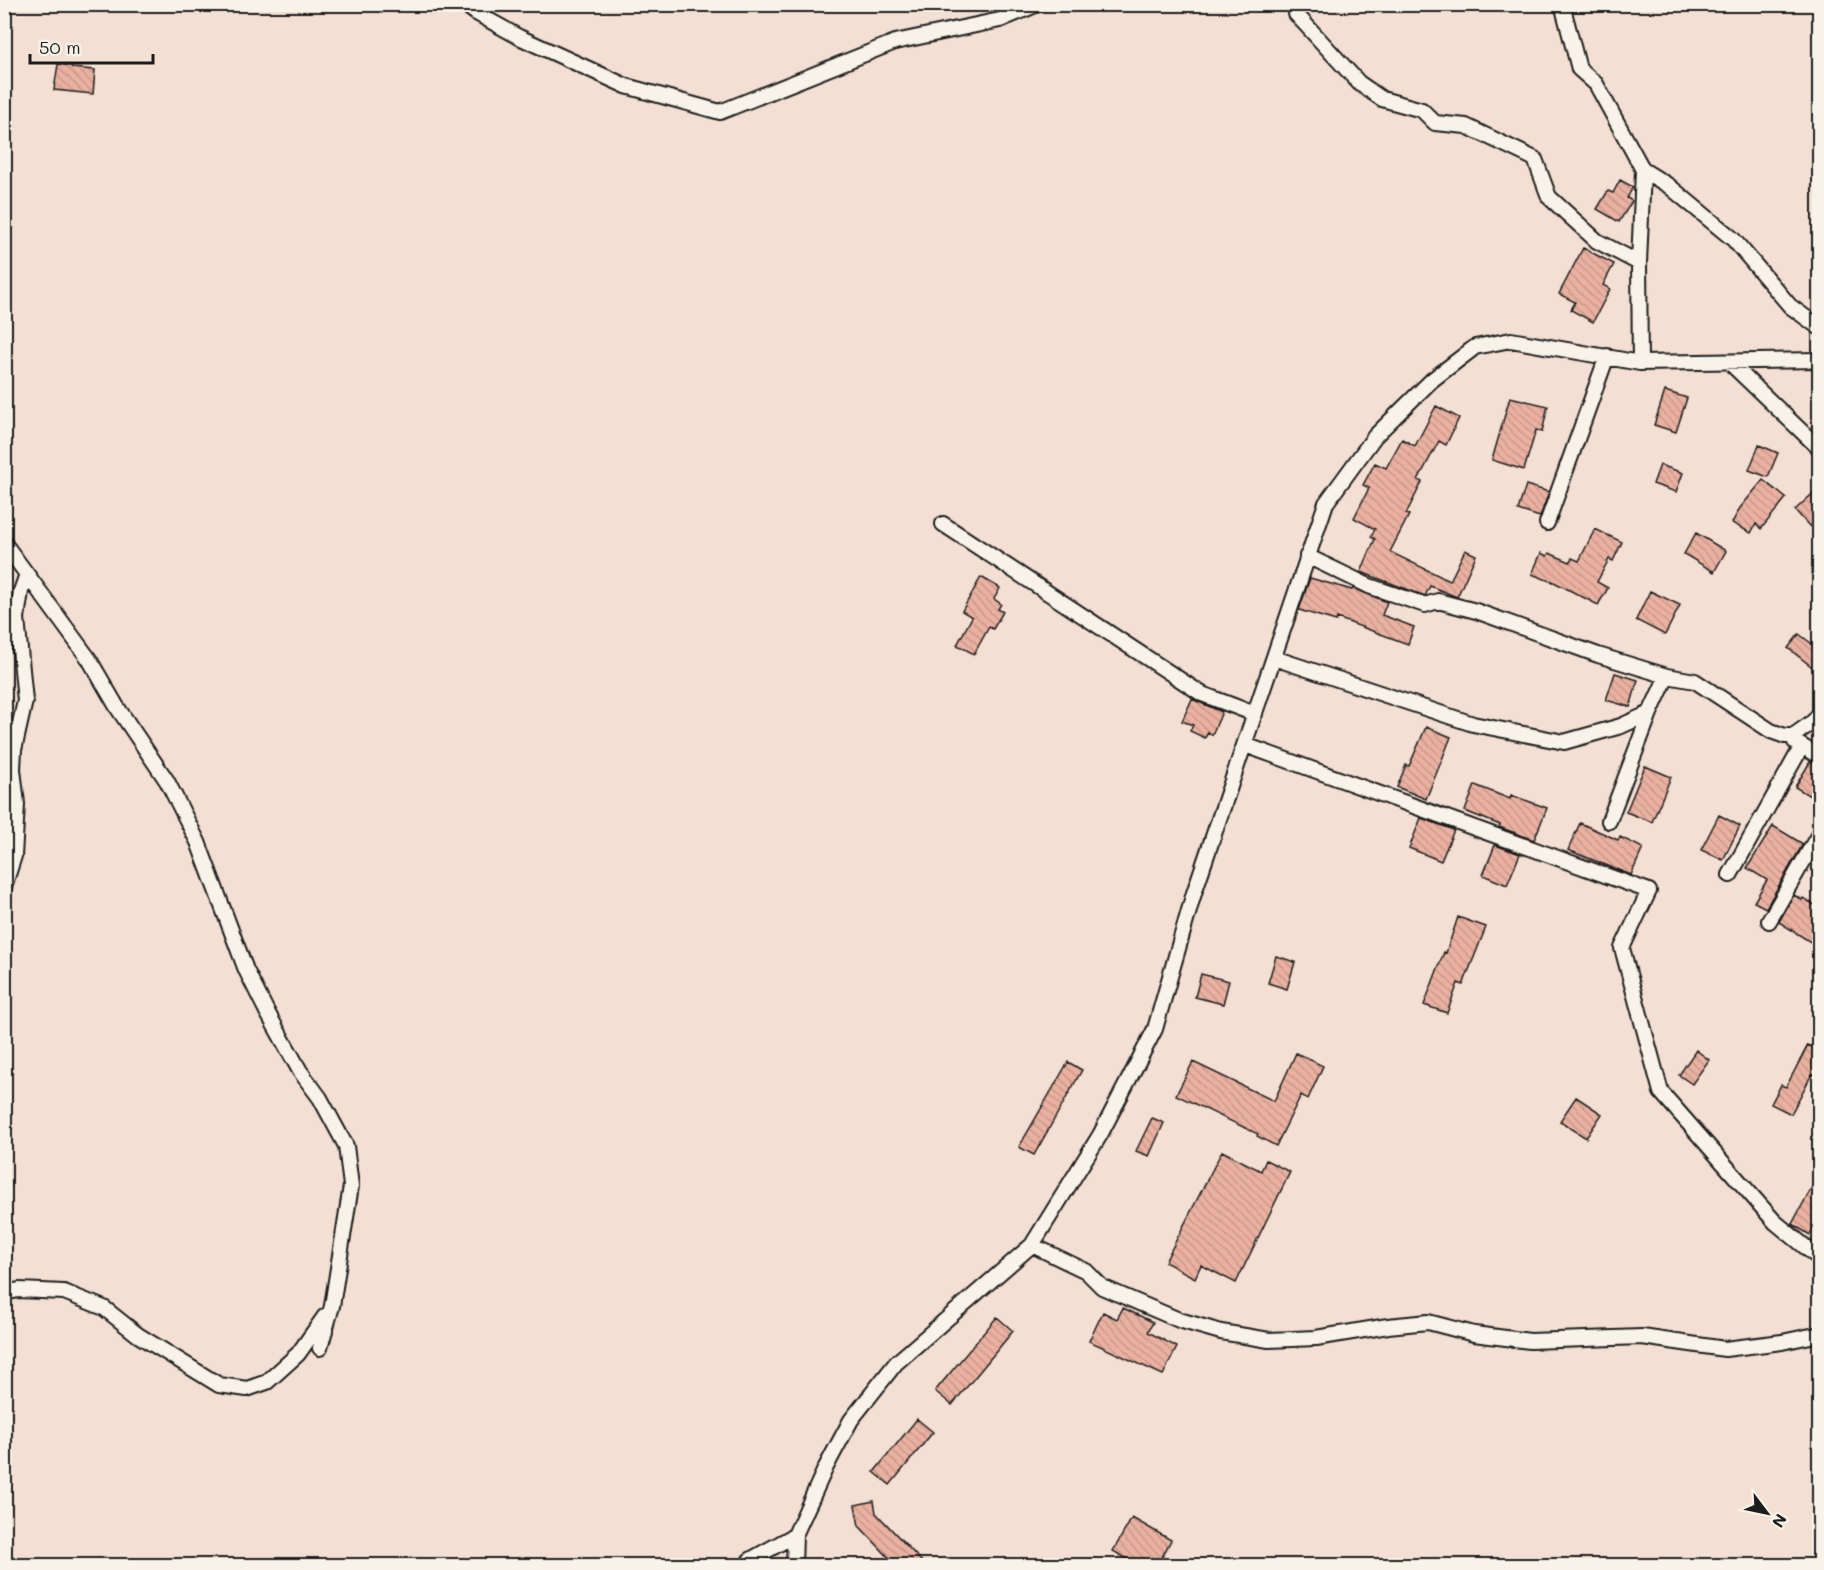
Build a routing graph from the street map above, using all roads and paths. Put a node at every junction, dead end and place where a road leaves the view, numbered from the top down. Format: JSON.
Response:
{"nodes":[{"id":1,"x":464,"y":4,"type":"edge"},
{"id":2,"x":1038,"y":4,"type":"edge"},
{"id":3,"x":1562,"y":4,"type":"edge"},
{"id":4,"x":1296,"y":14,"type":"dead end"},
{"id":5,"x":1643,"y":170,"type":"junction"},
{"id":6,"x":1639,"y":263,"type":"junction"},
{"id":7,"x":1820,"y":328,"type":"edge"},
{"id":8,"x":1607,"y":356,"type":"junction"},
{"id":9,"x":1820,"y":360,"type":"edge"},
{"id":10,"x":1729,"y":362,"type":"junction"},
{"id":11,"x":1640,"y":363,"type":"junction"},
{"id":12,"x":1820,"y":449,"type":"edge"},
{"id":13,"x":1547,"y":523,"type":"dead end"},
{"id":14,"x":943,"y":524,"type":"dead end"},
{"id":15,"x":4,"y":543,"type":"edge"},
{"id":16,"x":1307,"y":556,"type":"junction"},
{"id":17,"x":27,"y":574,"type":"junction"},
{"id":18,"x":1274,"y":658,"type":"junction"},
{"id":19,"x":1666,"y":676,"type":"junction"},
{"id":20,"x":1650,"y":713,"type":"junction"},
{"id":21,"x":1820,"y":713,"type":"edge"},
{"id":22,"x":1255,"y":714,"type":"junction"},
{"id":23,"x":1785,"y":736,"type":"junction"},
{"id":24,"x":1245,"y":745,"type":"junction"},
{"id":25,"x":1802,"y":746,"type":"junction"},
{"id":26,"x":1820,"y":757,"type":"edge"},
{"id":27,"x":1609,"y":821,"type":"dead end"},
{"id":28,"x":1820,"y":832,"type":"edge"},
{"id":29,"x":1730,"y":875,"type":"dead end"},
{"id":30,"x":4,"y":887,"type":"edge"},
{"id":31,"x":1769,"y":921,"type":"dead end"},
{"id":32,"x":1032,"y":1245,"type":"junction"},
{"id":33,"x":1820,"y":1259,"type":"edge"},
{"id":34,"x":4,"y":1293,"type":"edge"},
{"id":35,"x":332,"y":1306,"type":"junction"},
{"id":36,"x":1820,"y":1334,"type":"edge"},
{"id":37,"x":320,"y":1348,"type":"dead end"},
{"id":38,"x":795,"y":1535,"type":"junction"},
{"id":39,"x":750,"y":1560,"type":"dead end"},
{"id":40,"x":794,"y":1566,"type":"edge"}],
"edges":[{"from":1,"to":2,"type":"street"},
{"from":3,"to":5,"type":"street"},
{"from":4,"to":6,"type":"street"},
{"from":5,"to":6,"type":"street"},
{"from":5,"to":7,"type":"street"},
{"from":6,"to":11,"type":"street"},
{"from":8,"to":11,"type":"street"},
{"from":8,"to":13,"type":"street"},
{"from":8,"to":16,"type":"street"},
{"from":9,"to":10,"type":"street"},
{"from":10,"to":11,"type":"street"},
{"from":10,"to":12,"type":"street"},
{"from":14,"to":22,"type":"street"},
{"from":15,"to":17,"type":"street"},
{"from":16,"to":18,"type":"street"},
{"from":16,"to":19,"type":"street"},
{"from":17,"to":30,"type":"street"},
{"from":17,"to":35,"type":"street"},
{"from":18,"to":20,"type":"street"},
{"from":18,"to":22,"type":"street"},
{"from":19,"to":20,"type":"street"},
{"from":19,"to":23,"type":"street"},
{"from":20,"to":27,"type":"street"},
{"from":21,"to":23,"type":"street"},
{"from":22,"to":24,"type":"street"},
{"from":23,"to":25,"type":"street"},
{"from":24,"to":32,"type":"street"},
{"from":24,"to":33,"type":"street"},
{"from":25,"to":26,"type":"street"},
{"from":25,"to":29,"type":"street"},
{"from":28,"to":31,"type":"street"},
{"from":32,"to":36,"type":"street"},
{"from":32,"to":38,"type":"street"},
{"from":34,"to":35,"type":"street"},
{"from":35,"to":37,"type":"street"},
{"from":38,"to":39,"type":"street"},
{"from":38,"to":40,"type":"street"}]}
